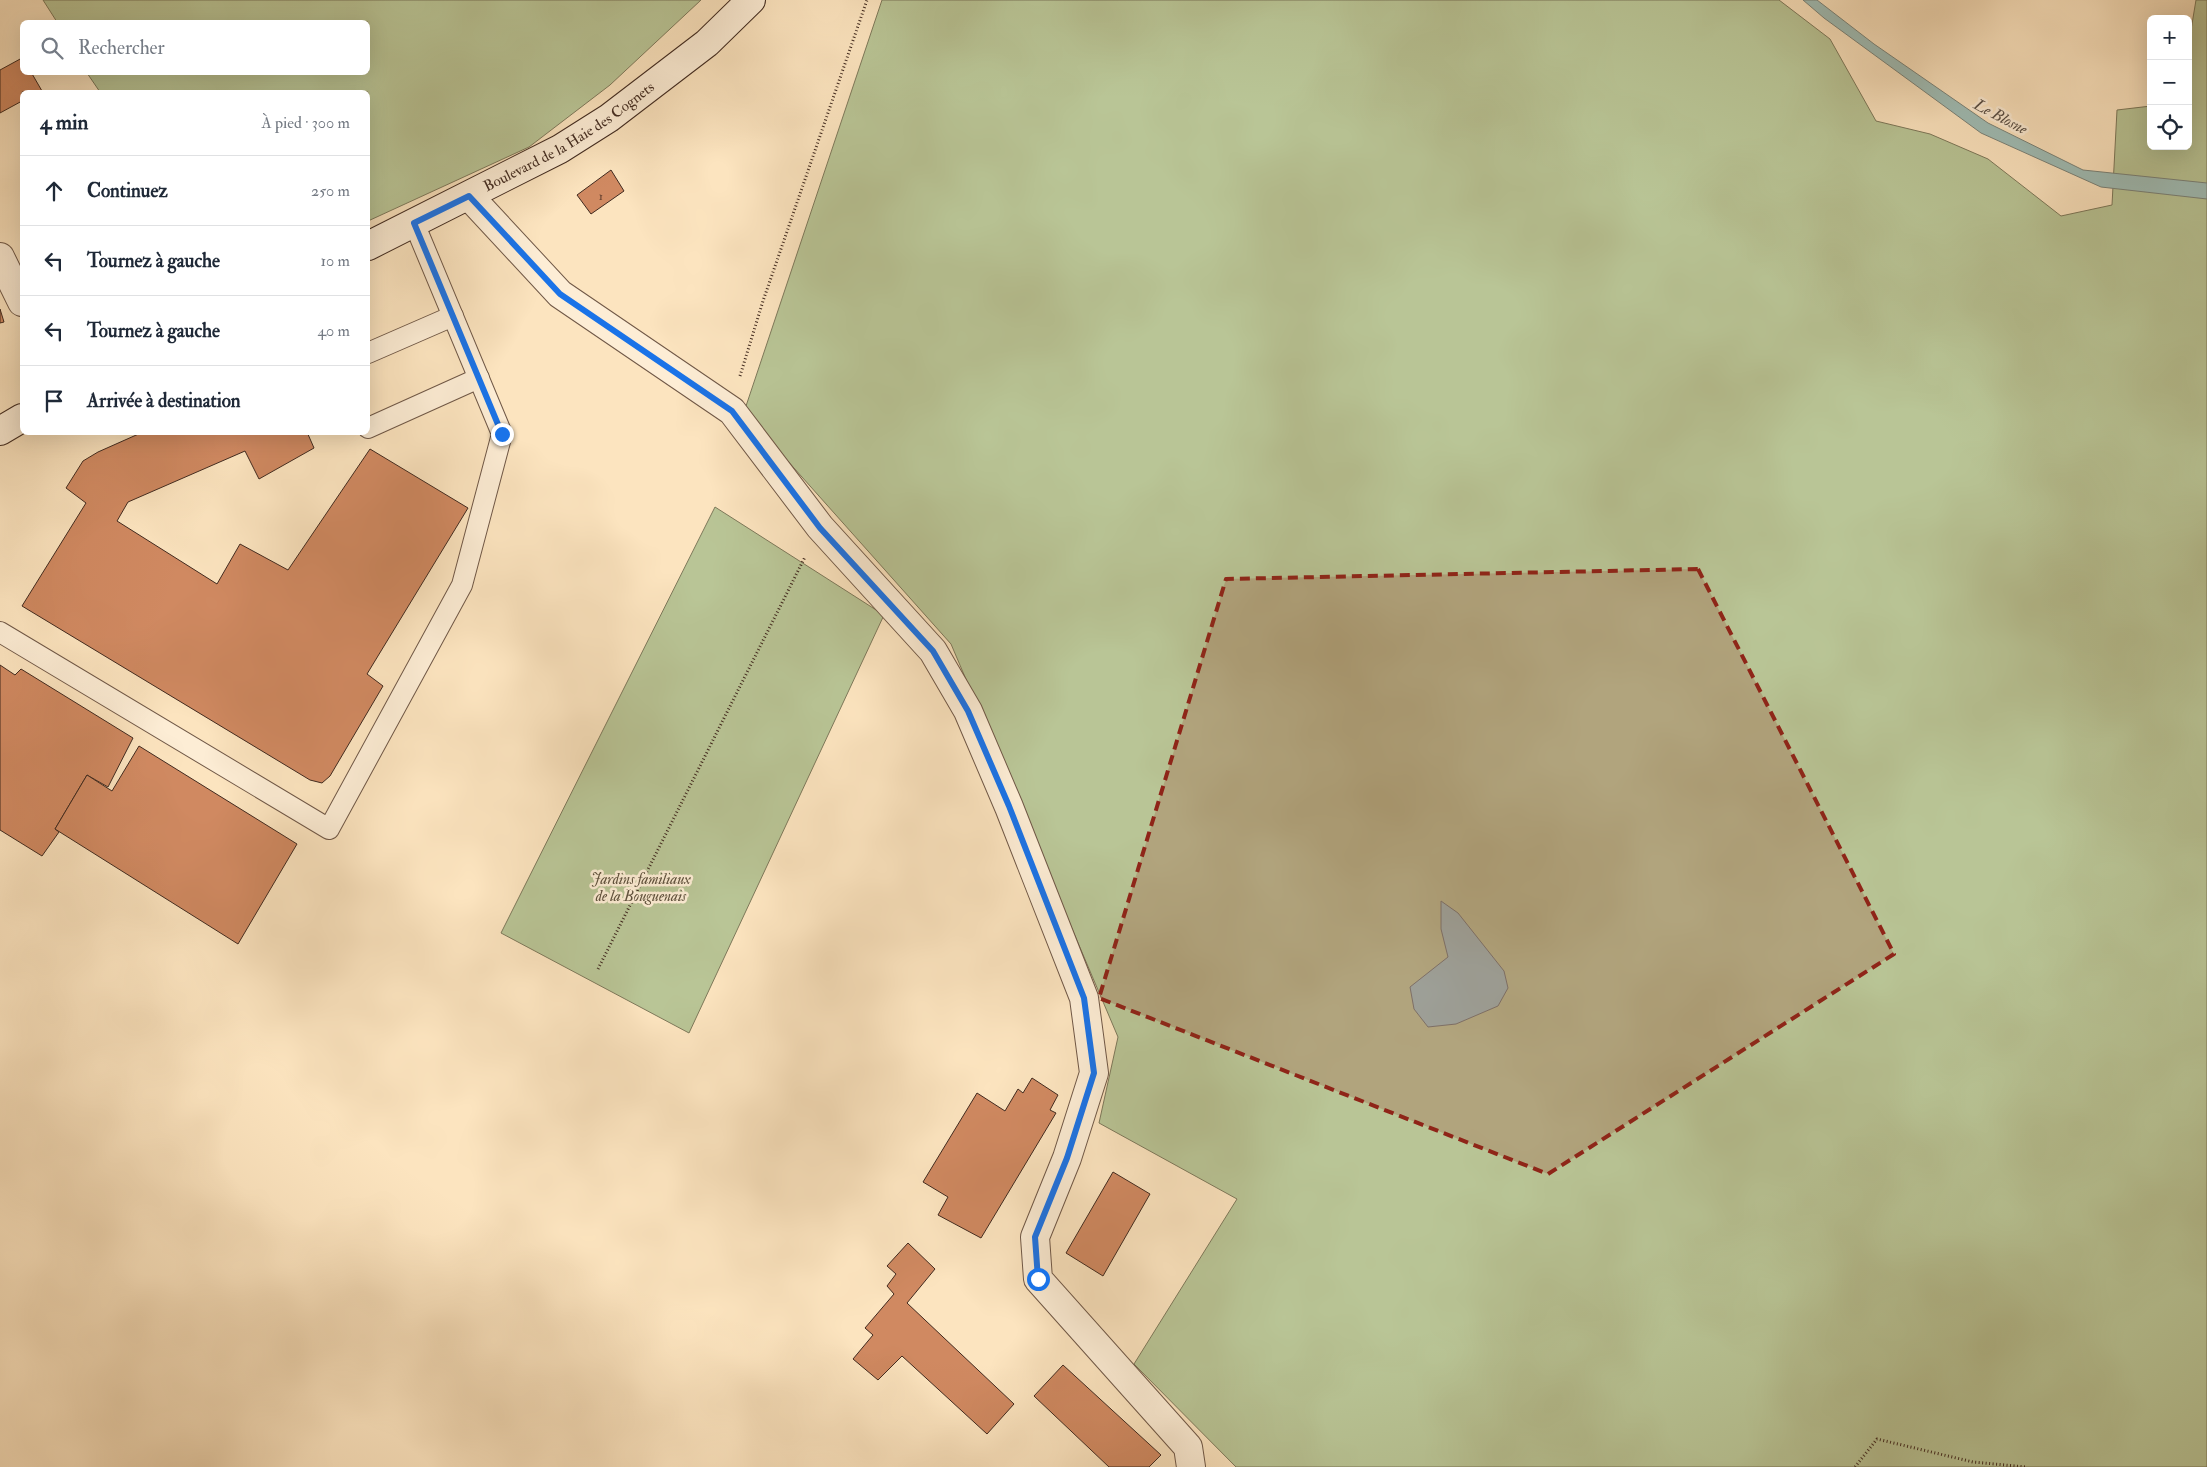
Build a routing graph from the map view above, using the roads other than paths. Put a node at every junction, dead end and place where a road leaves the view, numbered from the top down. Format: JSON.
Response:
{"nodes":[{"id":1,"x":751,"y":0,"type":"edge"},
{"id":2,"x":469,"y":196,"type":"junction"},
{"id":3,"x":414,"y":223,"type":"junction"},
{"id":4,"x":370,"y":245,"type":"edge"},
{"id":5,"x":0,"y":257,"type":"edge"},
{"id":6,"x":20,"y":298,"type":"edge"},
{"id":7,"x":453,"y":316,"type":"junction"},
{"id":8,"x":370,"y":352,"type":"edge"},
{"id":9,"x":478,"y":378,"type":"junction"},
{"id":10,"x":20,"y":419,"type":"edge"},
{"id":11,"x":370,"y":427,"type":"edge"},
{"id":12,"x":0,"y":430,"type":"edge"},
{"id":13,"x":0,"y":632,"type":"edge"},
{"id":14,"x":1191,"y":1467,"type":"edge"}],
"edges":[{"from":1,"to":2,"type":"street","name":"Boulevard de la Haie des Cognets"},
{"from":2,"to":3,"type":"street","name":"Boulevard de la Haie des Cognets"},
{"from":2,"to":14,"type":"street"},
{"from":3,"to":4,"type":"street","name":"Boulevard de la Haie des Cognets"},
{"from":3,"to":7,"type":"lane"},
{"from":5,"to":6,"type":"street"},
{"from":7,"to":8,"type":"lane"},
{"from":7,"to":9,"type":"lane"},
{"from":9,"to":11,"type":"lane"},
{"from":9,"to":13,"type":"lane"},
{"from":10,"to":12,"type":"street"}]}
